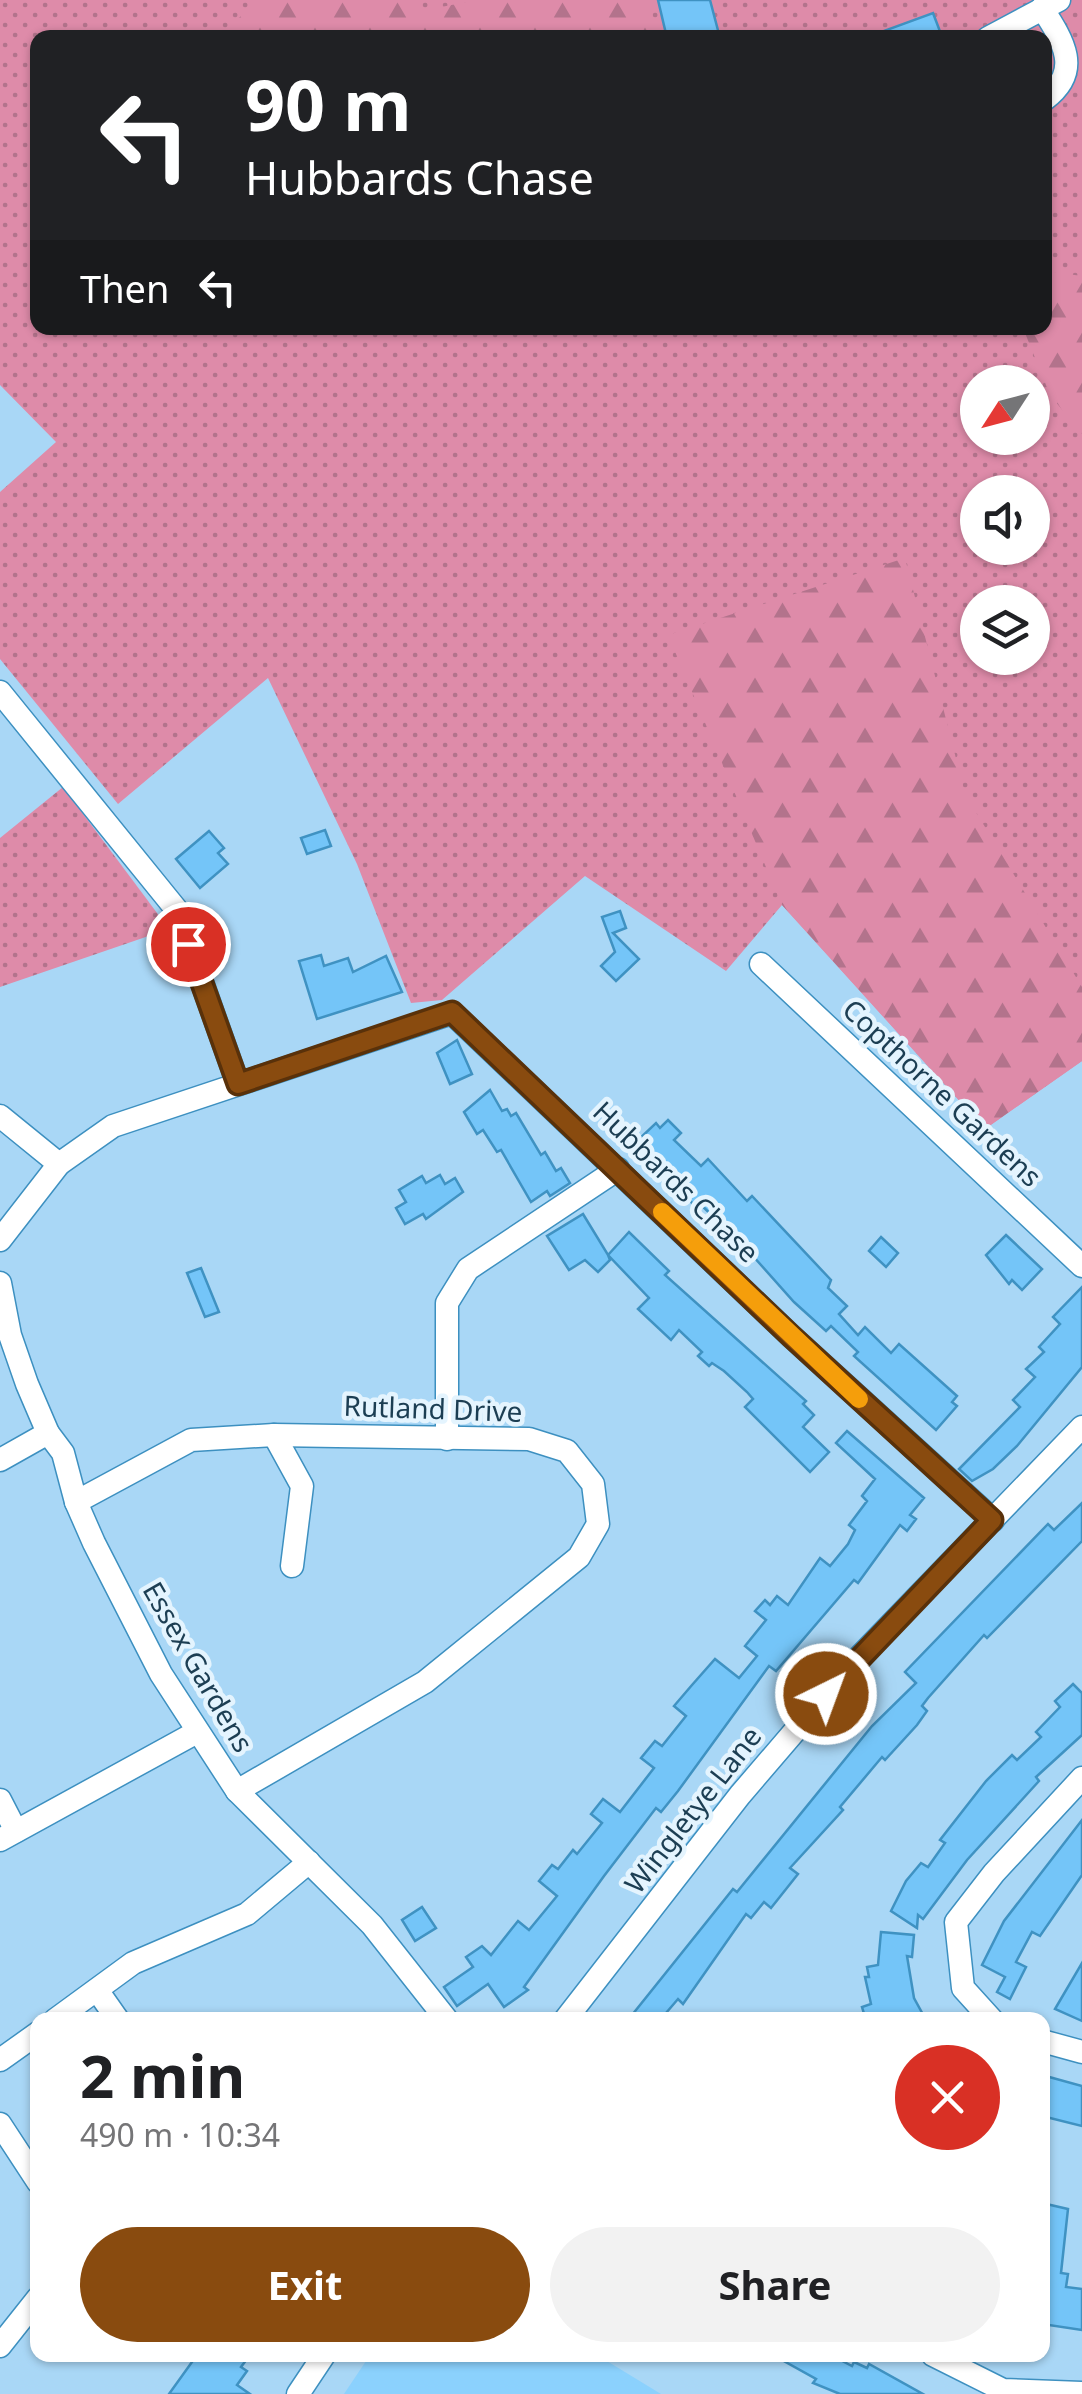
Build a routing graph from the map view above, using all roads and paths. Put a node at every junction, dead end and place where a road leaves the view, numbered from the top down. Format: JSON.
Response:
{"nodes":[{"id":1,"x":1050,"y":4,"type":"edge"},
{"id":2,"x":1003,"y":30,"type":"edge"},
{"id":3,"x":1052,"y":93,"type":"edge"},
{"id":4,"x":0,"y":692,"type":"edge"},
{"id":5,"x":761,"y":964,"type":"dead end"},
{"id":6,"x":238,"y":1084,"type":"junction"},
{"id":7,"x":0,"y":1116,"type":"edge"},
{"id":8,"x":59,"y":1164,"type":"junction"},
{"id":9,"x":618,"y":1169,"type":"junction"},
{"id":10,"x":0,"y":1240,"type":"edge"},
{"id":11,"x":1082,"y":1266,"type":"edge"},
{"id":12,"x":1,"y":1290,"type":"edge"},
{"id":13,"x":48,"y":1433,"type":"junction"},
{"id":14,"x":274,"y":1435,"type":"junction"},
{"id":15,"x":448,"y":1439,"type":"junction"},
{"id":16,"x":1077,"y":1440,"type":"edge"},
{"id":17,"x":0,"y":1460,"type":"edge"},
{"id":18,"x":76,"y":1502,"type":"junction"},
{"id":19,"x":992,"y":1520,"type":"junction"},
{"id":20,"x":292,"y":1566,"type":"dead end"},
{"id":21,"x":196,"y":1732,"type":"junction"},
{"id":22,"x":1081,"y":1781,"type":"edge"},
{"id":23,"x":236,"y":1791,"type":"junction"},
{"id":24,"x":0,"y":1800,"type":"edge"},
{"id":25,"x":8,"y":1836,"type":"edge"},
{"id":26,"x":309,"y":1862,"type":"junction"},
{"id":27,"x":97,"y":1990,"type":"junction"},
{"id":28,"x":66,"y":2012,"type":"edge"},
{"id":29,"x":112,"y":2012,"type":"edge"},
{"id":30,"x":441,"y":2012,"type":"edge"},
{"id":31,"x":571,"y":2012,"type":"edge"},
{"id":32,"x":984,"y":2012,"type":"edge"},
{"id":33,"x":30,"y":2039,"type":"edge"},
{"id":34,"x":1050,"y":2042,"type":"edge"},
{"id":35,"x":1082,"y":2052,"type":"edge"},
{"id":36,"x":0,"y":2060,"type":"edge"},
{"id":37,"x":0,"y":2124,"type":"edge"},
{"id":38,"x":30,"y":2170,"type":"edge"},
{"id":39,"x":30,"y":2308,"type":"edge"},
{"id":40,"x":0,"y":2346,"type":"edge"},
{"id":41,"x":319,"y":2362,"type":"edge"},
{"id":42,"x":947,"y":2362,"type":"edge"},
{"id":43,"x":1082,"y":2393,"type":"edge"},
{"id":44,"x":298,"y":2394,"type":"edge"}],
"edges":[{"from":1,"to":2,"type":"street"},
{"from":1,"to":3,"type":"street"},
{"from":4,"to":6,"type":"street"},
{"from":5,"to":11,"type":"street","name":"Copthorne Gardens"},
{"from":6,"to":8,"type":"street","name":"Hubbards Chase"},
{"from":6,"to":9,"type":"street","name":"Hubbards Chase"},
{"from":7,"to":8,"type":"street"},
{"from":8,"to":10,"type":"street"},
{"from":9,"to":15,"type":"street"},
{"from":9,"to":19,"type":"street","name":"Hubbards Chase"},
{"from":12,"to":13,"type":"street","name":"Essex Gardens"},
{"from":13,"to":17,"type":"street"},
{"from":13,"to":18,"type":"street","name":"Essex Gardens"},
{"from":14,"to":15,"type":"street","name":"Rutland Drive"},
{"from":14,"to":18,"type":"street","name":"Rutland Drive"},
{"from":14,"to":20,"type":"street"},
{"from":15,"to":23,"type":"street","name":"Rutland Drive"},
{"from":16,"to":19,"type":"street","name":"Wingletye Lane"},
{"from":18,"to":21,"type":"street","name":"Essex Gardens"},
{"from":19,"to":31,"type":"street","name":"Wingletye Lane"},
{"from":21,"to":23,"type":"street","name":"Essex Gardens"},
{"from":21,"to":25,"type":"street"},
{"from":22,"to":32,"type":"street"},
{"from":23,"to":26,"type":"street","name":"Essex Gardens"},
{"from":24,"to":25,"type":"street"},
{"from":26,"to":27,"type":"street"},
{"from":26,"to":30,"type":"street","name":"Essex Gardens"},
{"from":27,"to":28,"type":"street"},
{"from":27,"to":29,"type":"street"},
{"from":33,"to":36,"type":"street"},
{"from":34,"to":35,"type":"street"},
{"from":37,"to":38,"type":"street"},
{"from":39,"to":40,"type":"street"},
{"from":41,"to":44,"type":"street"},
{"from":42,"to":43,"type":"street"}]}
